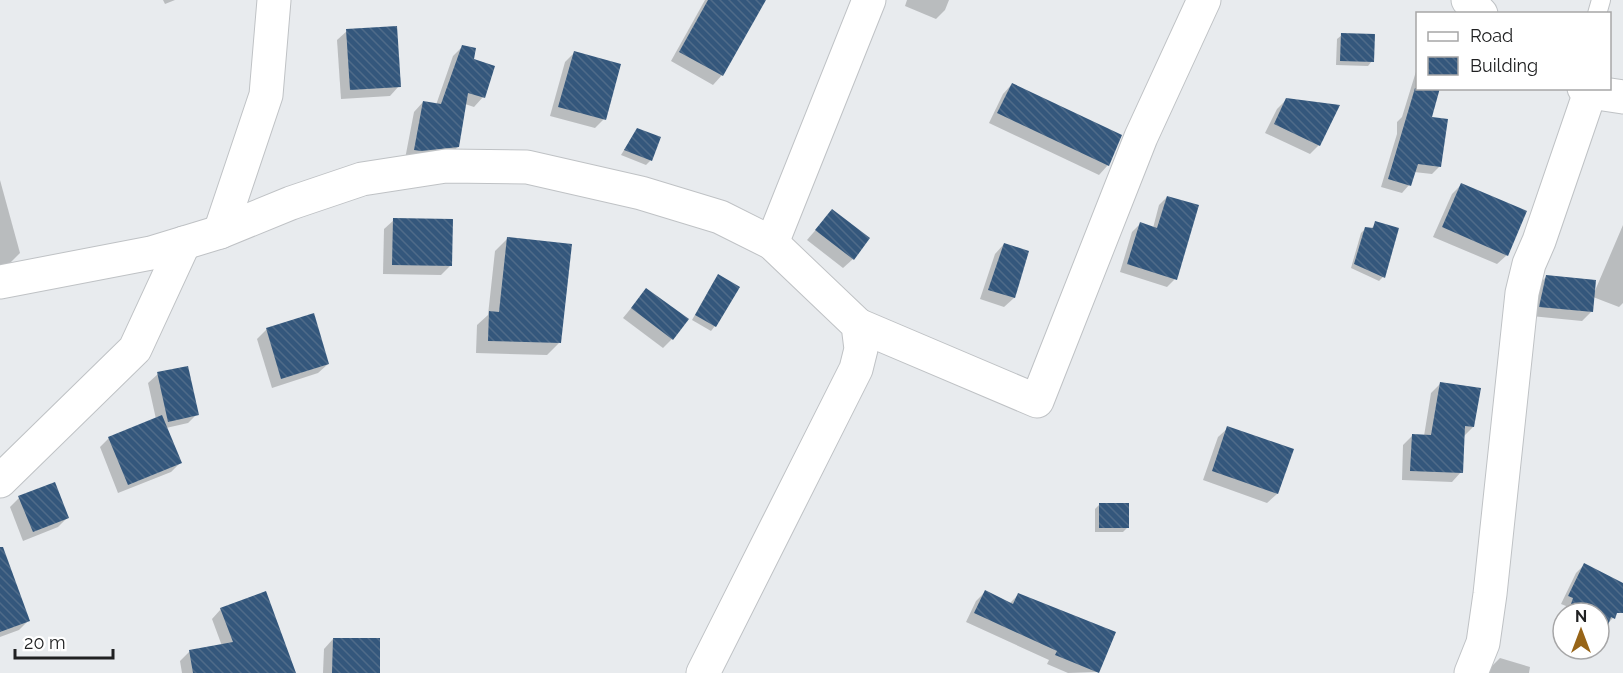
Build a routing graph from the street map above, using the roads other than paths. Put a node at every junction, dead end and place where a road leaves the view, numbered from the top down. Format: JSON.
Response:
{"nodes":[{"id":1,"x":274,"y":0,"type":"edge"},
{"id":2,"x":869,"y":0,"type":"edge"},
{"id":3,"x":1204,"y":0,"type":"edge"},
{"id":4,"x":1468,"y":0,"type":"edge"},
{"id":5,"x":1479,"y":12,"type":"edge"},
{"id":6,"x":1587,"y":90,"type":"edge"},
{"id":7,"x":1623,"y":97,"type":"edge"},
{"id":8,"x":220,"y":231,"type":"junction"},
{"id":9,"x":184,"y":243,"type":"junction"},
{"id":10,"x":772,"y":243,"type":"junction"},
{"id":11,"x":0,"y":282,"type":"edge"},
{"id":12,"x":858,"y":325,"type":"junction"},
{"id":13,"x":0,"y":481,"type":"edge"},
{"id":14,"x":703,"y":673,"type":"edge"},
{"id":15,"x":1471,"y":673,"type":"edge"}],
"edges":[{"from":1,"to":8,"type":"street"},
{"from":2,"to":10,"type":"street"},
{"from":3,"to":12,"type":"street"},
{"from":4,"to":5,"type":"street"},
{"from":6,"to":7,"type":"street"},
{"from":6,"to":15,"type":"street"},
{"from":8,"to":9,"type":"street"},
{"from":8,"to":10,"type":"street"},
{"from":9,"to":11,"type":"street"},
{"from":9,"to":13,"type":"street"},
{"from":10,"to":12,"type":"street"},
{"from":12,"to":14,"type":"street"}]}
